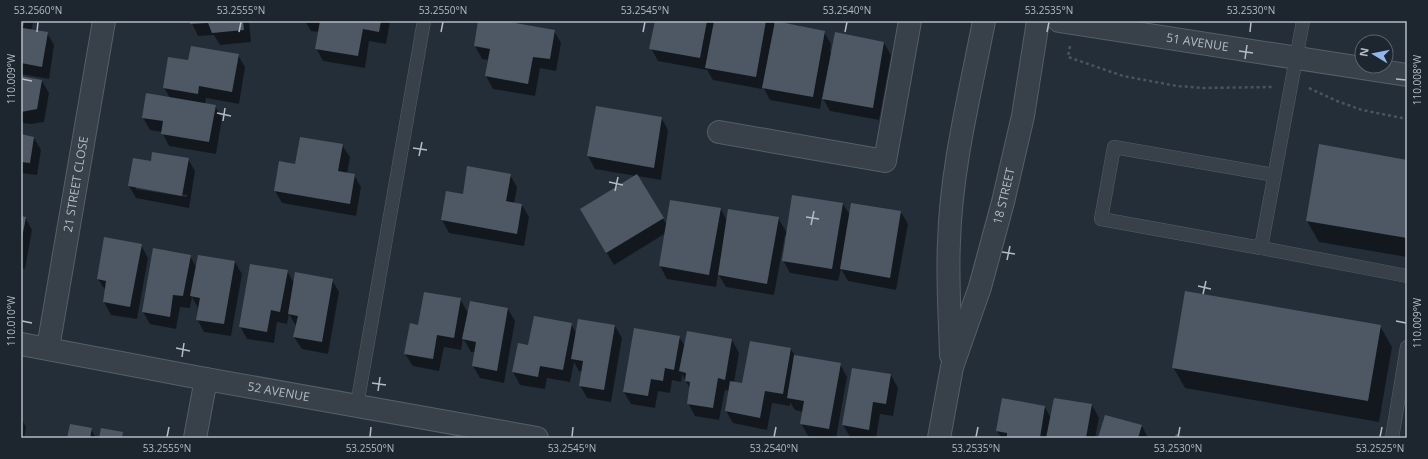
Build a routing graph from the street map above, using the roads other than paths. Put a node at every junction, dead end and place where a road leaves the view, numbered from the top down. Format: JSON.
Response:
{"nodes":[{"id":1,"x":104,"y":21,"type":"edge"},
{"id":2,"x":424,"y":21,"type":"edge"},
{"id":3,"x":910,"y":21,"type":"edge"},
{"id":4,"x":984,"y":21,"type":"edge"},
{"id":5,"x":1038,"y":21,"type":"edge"},
{"id":6,"x":1059,"y":21,"type":"edge"},
{"id":7,"x":1303,"y":21,"type":"edge"},
{"id":8,"x":1297,"y":58,"type":"junction"},
{"id":9,"x":1407,"y":75,"type":"edge"},
{"id":10,"x":718,"y":132,"type":"dead end"},
{"id":11,"x":1274,"y":175,"type":"junction"},
{"id":12,"x":1261,"y":248,"type":"junction"},
{"id":13,"x":1407,"y":276,"type":"edge"},
{"id":14,"x":21,"y":344,"type":"edge"},
{"id":15,"x":1407,"y":347,"type":"edge"},
{"id":16,"x":48,"y":348,"type":"junction"},
{"id":17,"x":952,"y":367,"type":"junction"},
{"id":18,"x":206,"y":379,"type":"junction"},
{"id":19,"x":357,"y":405,"type":"junction"},
{"id":20,"x":195,"y":438,"type":"edge"},
{"id":21,"x":537,"y":438,"type":"edge"},
{"id":22,"x":939,"y":438,"type":"edge"},
{"id":23,"x":1392,"y":438,"type":"edge"}],
"edges":[{"from":1,"to":16,"type":"street","name":"21 STREET CLOSE"},
{"from":2,"to":19,"type":"lane"},
{"from":3,"to":10,"type":"street"},
{"from":4,"to":17,"type":"street","name":"18 STREET"},
{"from":5,"to":17,"type":"street","name":"18 STREET"},
{"from":6,"to":8,"type":"street","name":"51 AVENUE"},
{"from":7,"to":8,"type":"lane"},
{"from":8,"to":9,"type":"street","name":"51 AVENUE"},
{"from":8,"to":11,"type":"lane"},
{"from":11,"to":12,"type":"lane"},
{"from":11,"to":12,"type":"lane"},
{"from":12,"to":13,"type":"lane"},
{"from":14,"to":16,"type":"street","name":"52 AVENUE"},
{"from":15,"to":23,"type":"lane"},
{"from":16,"to":18,"type":"street","name":"52 AVENUE"},
{"from":17,"to":22,"type":"street","name":"18 STREET"},
{"from":18,"to":19,"type":"street","name":"52 AVENUE"},
{"from":18,"to":20,"type":"street"},
{"from":19,"to":21,"type":"street","name":"52 AVENUE"}]}
